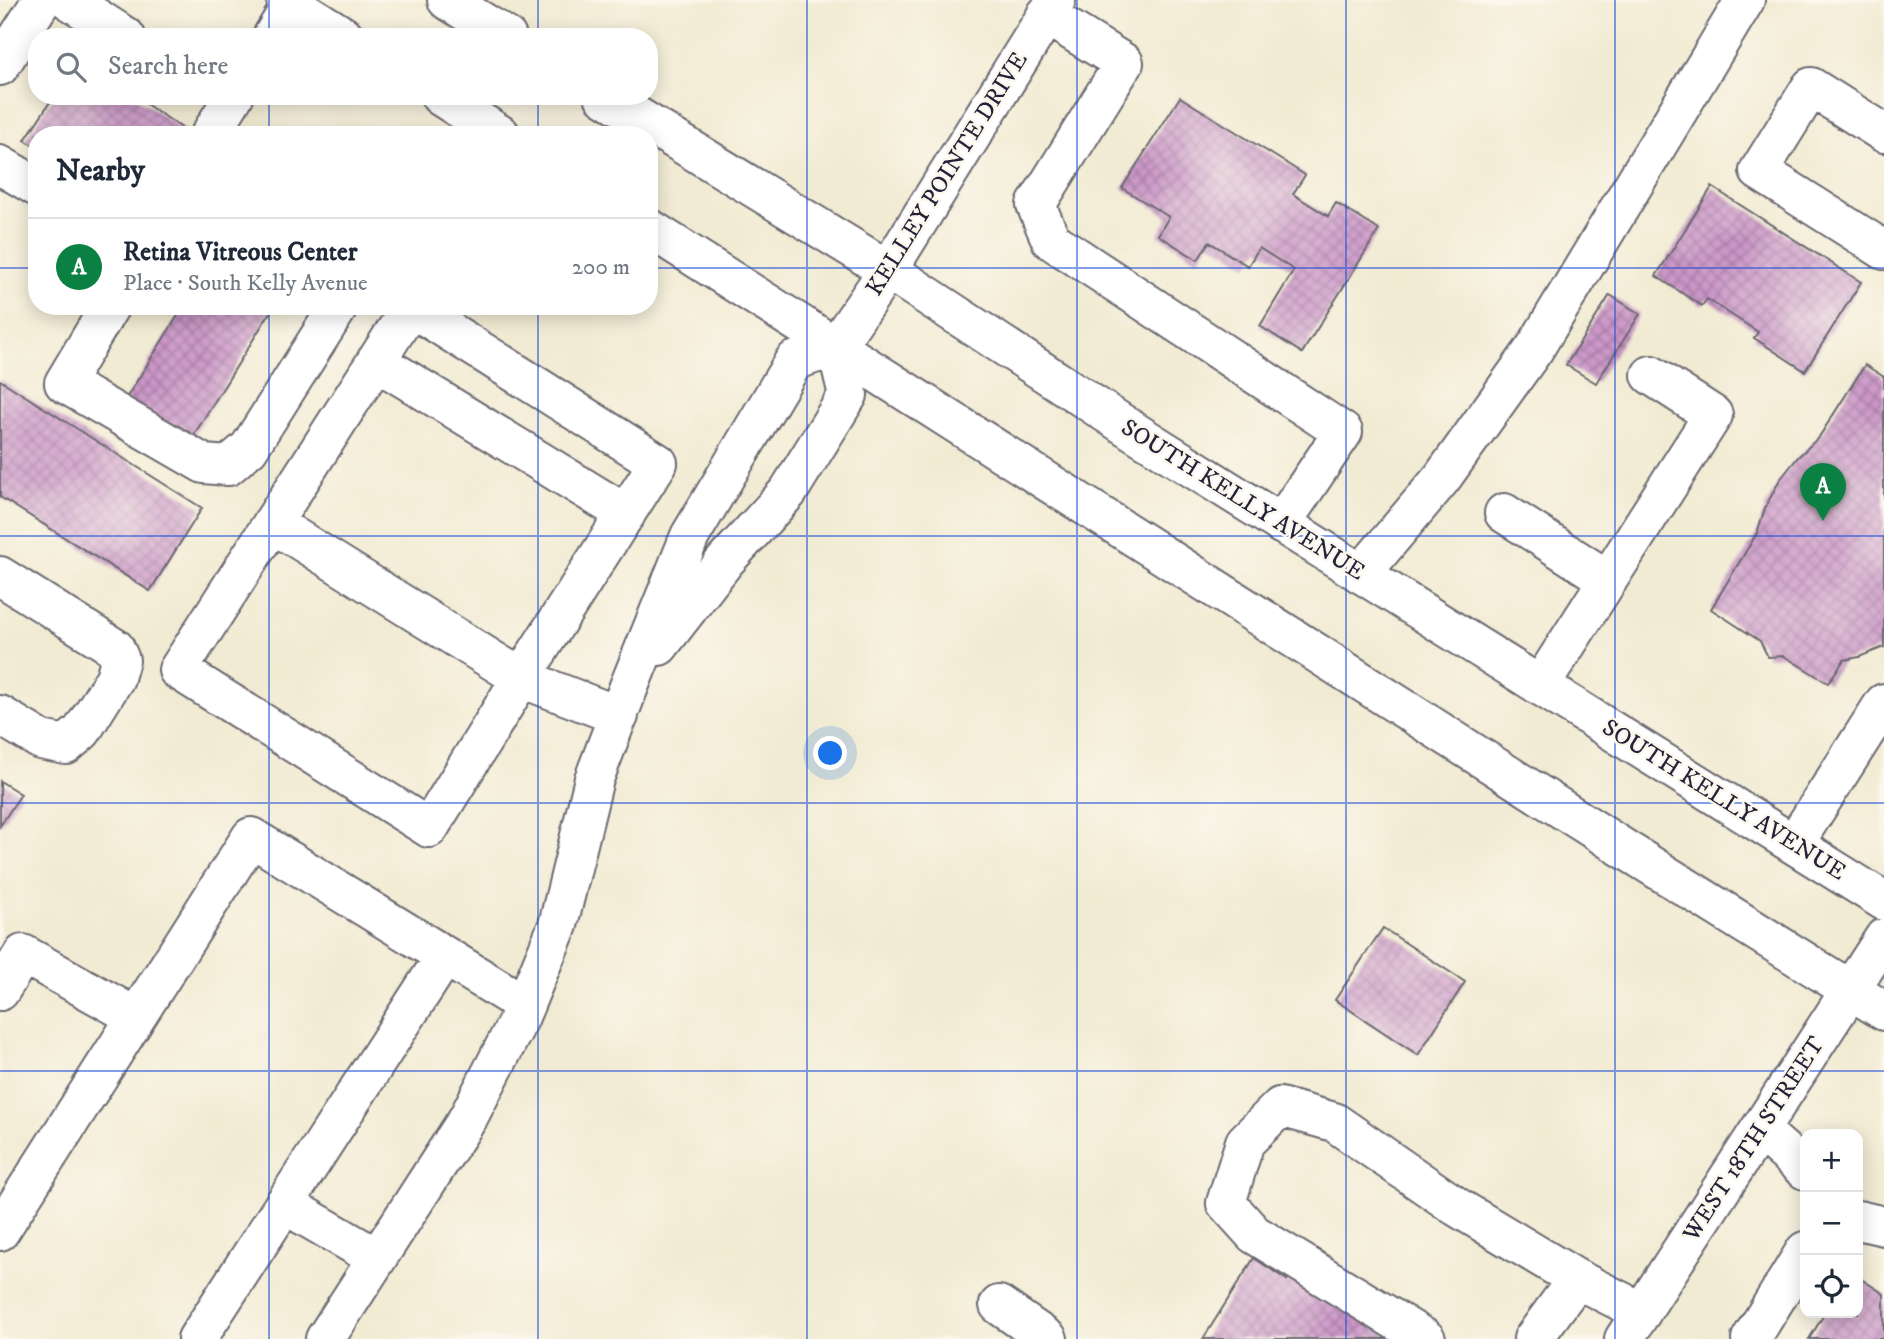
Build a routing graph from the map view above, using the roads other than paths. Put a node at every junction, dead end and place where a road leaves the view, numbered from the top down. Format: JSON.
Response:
{"nodes":[{"id":1,"x":42,"y":0,"type":"edge"},
{"id":2,"x":69,"y":0,"type":"edge"},
{"id":3,"x":447,"y":0,"type":"edge"},
{"id":4,"x":1745,"y":0,"type":"edge"},
{"id":5,"x":289,"y":2,"type":"edge"},
{"id":6,"x":1051,"y":8,"type":"edge"},
{"id":7,"x":112,"y":28,"type":"edge"},
{"id":8,"x":276,"y":28,"type":"edge"},
{"id":9,"x":331,"y":28,"type":"edge"},
{"id":10,"x":492,"y":28,"type":"edge"},
{"id":11,"x":0,"y":66,"type":"edge"},
{"id":12,"x":454,"y":105,"type":"edge"},
{"id":13,"x":619,"y":105,"type":"edge"},
{"id":14,"x":487,"y":126,"type":"edge"},
{"id":15,"x":653,"y":126,"type":"edge"},
{"id":16,"x":658,"y":129,"type":"edge"},
{"id":17,"x":1884,"y":133,"type":"edge"},
{"id":18,"x":0,"y":165,"type":"edge"},
{"id":19,"x":28,"y":182,"type":"edge"},
{"id":20,"x":658,"y":234,"type":"edge"},
{"id":21,"x":1884,"y":250,"type":"edge"},
{"id":22,"x":888,"y":270,"type":"junction"},
{"id":23,"x":105,"y":315,"type":"edge"},
{"id":24,"x":333,"y":315,"type":"edge"},
{"id":25,"x":406,"y":315,"type":"edge"},
{"id":26,"x":424,"y":315,"type":"edge"},
{"id":27,"x":836,"y":346,"type":"junction"},
{"id":28,"x":376,"y":361,"type":"junction"},
{"id":29,"x":1651,"y":375,"type":"dead end"},
{"id":30,"x":1504,"y":513,"type":"dead end"},
{"id":31,"x":626,"y":514,"type":"junction"},
{"id":32,"x":272,"y":523,"type":"junction"},
{"id":33,"x":1281,"y":524,"type":"junction"},
{"id":34,"x":1361,"y":574,"type":"junction"},
{"id":35,"x":0,"y":576,"type":"edge"},
{"id":36,"x":1608,"y":580,"type":"junction"},
{"id":37,"x":521,"y":678,"type":"junction"},
{"id":38,"x":1540,"y":686,"type":"junction"},
{"id":39,"x":624,"y":700,"type":"junction"},
{"id":40,"x":1884,"y":703,"type":"edge"},
{"id":41,"x":0,"y":715,"type":"edge"},
{"id":42,"x":1794,"y":844,"type":"junction"},
{"id":43,"x":1884,"y":901,"type":"edge"},
{"id":44,"x":1884,"y":938,"type":"edge"},
{"id":45,"x":445,"y":956,"type":"junction"},
{"id":46,"x":0,"y":991,"type":"edge"},
{"id":47,"x":1851,"y":992,"type":"junction"},
{"id":48,"x":525,"y":1005,"type":"junction"},
{"id":49,"x":1884,"y":1012,"type":"edge"},
{"id":50,"x":136,"y":1017,"type":"junction"},
{"id":51,"x":1760,"y":1130,"type":"junction"},
{"id":52,"x":1800,"y":1166,"type":"edge"},
{"id":53,"x":284,"y":1204,"type":"junction"},
{"id":54,"x":1863,"y":1221,"type":"edge"},
{"id":55,"x":1884,"y":1226,"type":"edge"},
{"id":56,"x":0,"y":1231,"type":"edge"},
{"id":57,"x":1803,"y":1255,"type":"edge"},
{"id":58,"x":377,"y":1258,"type":"junction"},
{"id":59,"x":1577,"y":1279,"type":"junction"},
{"id":60,"x":999,"y":1306,"type":"dead end"},
{"id":61,"x":1633,"y":1325,"type":"edge"},
{"id":62,"x":197,"y":1339,"type":"edge"},
{"id":63,"x":325,"y":1339,"type":"edge"},
{"id":64,"x":1048,"y":1339,"type":"edge"},
{"id":65,"x":1426,"y":1339,"type":"edge"},
{"id":66,"x":1533,"y":1339,"type":"edge"},
{"id":67,"x":1751,"y":1339,"type":"edge"}],
"edges":[{"from":1,"to":11,"type":"main road"},
{"from":2,"to":7,"type":"main road"},
{"from":3,"to":10,"type":"main road"},
{"from":4,"to":34,"type":"main road"},
{"from":5,"to":8,"type":"main road"},
{"from":5,"to":9,"type":"main road"},
{"from":6,"to":22,"type":"main road","name":"KELLEY POINTE DRIVE"},
{"from":6,"to":33,"type":"main road"},
{"from":12,"to":14,"type":"main road"},
{"from":13,"to":15,"type":"main road","name":"SOUTH KELLY AVENUE"},
{"from":16,"to":22,"type":"main road","name":"SOUTH KELLY AVENUE"},
{"from":17,"to":21,"type":"main road"},
{"from":18,"to":19,"type":"main road"},
{"from":20,"to":27,"type":"main road"},
{"from":22,"to":27,"type":"main road","name":"KELLEY POINTE DRIVE"},
{"from":22,"to":33,"type":"main road","name":"SOUTH KELLY AVENUE"},
{"from":23,"to":24,"type":"main road"},
{"from":25,"to":28,"type":"main road"},
{"from":26,"to":31,"type":"main road"},
{"from":27,"to":39,"type":"main road"},
{"from":27,"to":39,"type":"main road"},
{"from":27,"to":47,"type":"main road"},
{"from":28,"to":31,"type":"main road"},
{"from":28,"to":32,"type":"main road"},
{"from":29,"to":36,"type":"main road"},
{"from":30,"to":36,"type":"main road"},
{"from":31,"to":37,"type":"main road"},
{"from":32,"to":37,"type":"main road"},
{"from":32,"to":37,"type":"main road"},
{"from":33,"to":34,"type":"main road","name":"SOUTH KELLY AVENUE"},
{"from":34,"to":38,"type":"main road","name":"SOUTH KELLY AVENUE"},
{"from":35,"to":41,"type":"main road"},
{"from":36,"to":38,"type":"main road"},
{"from":37,"to":39,"type":"main road"},
{"from":38,"to":42,"type":"main road","name":"SOUTH KELLY AVENUE"},
{"from":39,"to":48,"type":"main road"},
{"from":40,"to":42,"type":"main road"},
{"from":42,"to":43,"type":"main road","name":"SOUTH KELLY AVENUE"},
{"from":44,"to":47,"type":"main road","name":"WEST 18TH STREET"},
{"from":45,"to":48,"type":"main road"},
{"from":45,"to":50,"type":"main road"},
{"from":45,"to":53,"type":"main road"},
{"from":46,"to":50,"type":"main road"},
{"from":47,"to":49,"type":"main road"},
{"from":47,"to":51,"type":"main road","name":"WEST 18TH STREET"},
{"from":48,"to":58,"type":"main road"},
{"from":50,"to":56,"type":"main road"},
{"from":51,"to":52,"type":"main road"},
{"from":51,"to":61,"type":"main road","name":"WEST 18TH STREET"},
{"from":53,"to":58,"type":"main road"},
{"from":53,"to":62,"type":"main road"},
{"from":54,"to":55,"type":"main road"},
{"from":57,"to":67,"type":"main road"},
{"from":58,"to":63,"type":"main road"},
{"from":59,"to":61,"type":"main road"},
{"from":59,"to":65,"type":"main road"},
{"from":59,"to":66,"type":"main road"},
{"from":60,"to":64,"type":"main road"}]}
